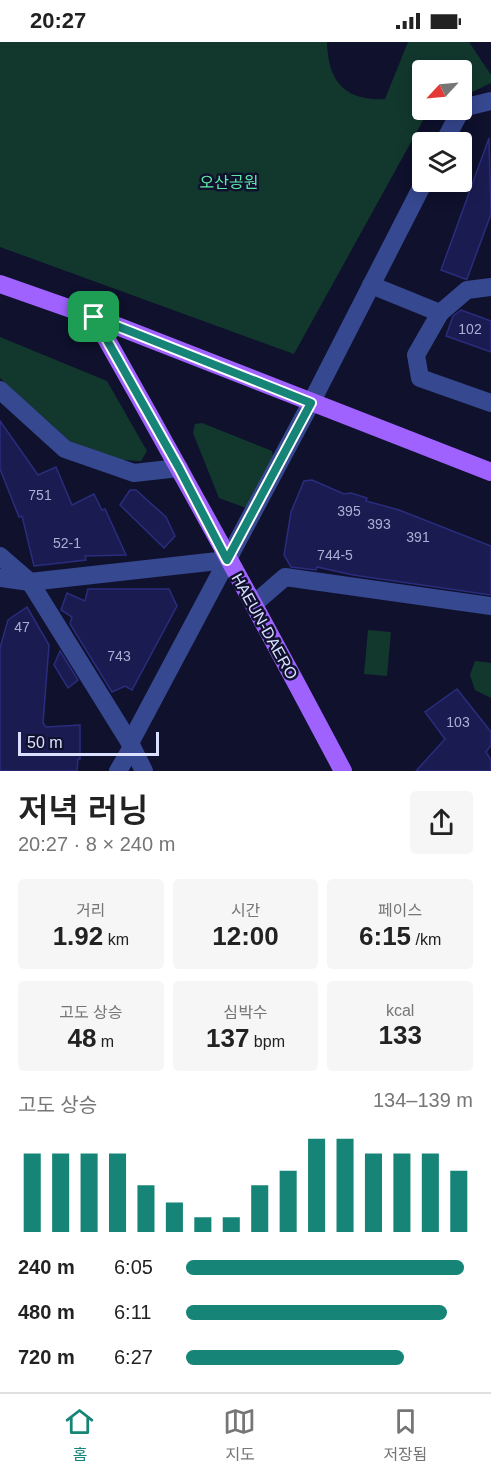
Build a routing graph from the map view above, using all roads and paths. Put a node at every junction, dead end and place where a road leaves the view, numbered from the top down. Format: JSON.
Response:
{"nodes":[{"id":1,"x":491,"y":101,"type":"edge"},
{"id":2,"x":472,"y":106,"type":"edge"},
{"id":3,"x":419,"y":192,"type":"edge"},
{"id":4,"x":0,"y":284,"type":"edge"},
{"id":5,"x":372,"y":285,"type":"junction"},
{"id":6,"x":491,"y":287,"type":"edge"},
{"id":7,"x":440,"y":313,"type":"junction"},
{"id":8,"x":94,"y":317,"type":"junction"},
{"id":9,"x":0,"y":390,"type":"edge"},
{"id":10,"x":311,"y":403,"type":"junction"},
{"id":11,"x":491,"y":403,"type":"edge"},
{"id":12,"x":179,"y":468,"type":"junction"},
{"id":13,"x":491,"y":472,"type":"edge"},
{"id":14,"x":0,"y":556,"type":"edge"},
{"id":15,"x":227,"y":560,"type":"junction"},
{"id":16,"x":0,"y":579,"type":"edge"},
{"id":17,"x":30,"y":582,"type":"junction"},
{"id":18,"x":255,"y":603,"type":"junction"},
{"id":19,"x":491,"y":606,"type":"edge"},
{"id":20,"x":131,"y":745,"type":"junction"},
{"id":21,"x":118,"y":771,"type":"edge"},
{"id":22,"x":144,"y":771,"type":"edge"},
{"id":23,"x":343,"y":771,"type":"edge"}],
"edges":[{"from":1,"to":2,"type":"street"},
{"from":3,"to":5,"type":"street"},
{"from":4,"to":8,"type":"main road"},
{"from":5,"to":7,"type":"street"},
{"from":5,"to":10,"type":"street"},
{"from":6,"to":7,"type":"street"},
{"from":7,"to":11,"type":"street"},
{"from":8,"to":10,"type":"main road"},
{"from":8,"to":12,"type":"main road","name":"HAEUN-DAERO"},
{"from":9,"to":12,"type":"street"},
{"from":10,"to":13,"type":"main road"},
{"from":10,"to":15,"type":"street"},
{"from":12,"to":15,"type":"main road","name":"HAEUN-DAERO"},
{"from":14,"to":17,"type":"street"},
{"from":15,"to":17,"type":"street"},
{"from":15,"to":18,"type":"main road","name":"HAEUN-DAERO"},
{"from":15,"to":20,"type":"street"},
{"from":16,"to":17,"type":"street"},
{"from":17,"to":20,"type":"street"},
{"from":18,"to":19,"type":"street"},
{"from":18,"to":23,"type":"main road","name":"HAEUN-DAERO"},
{"from":20,"to":21,"type":"street"},
{"from":20,"to":22,"type":"street"}]}
